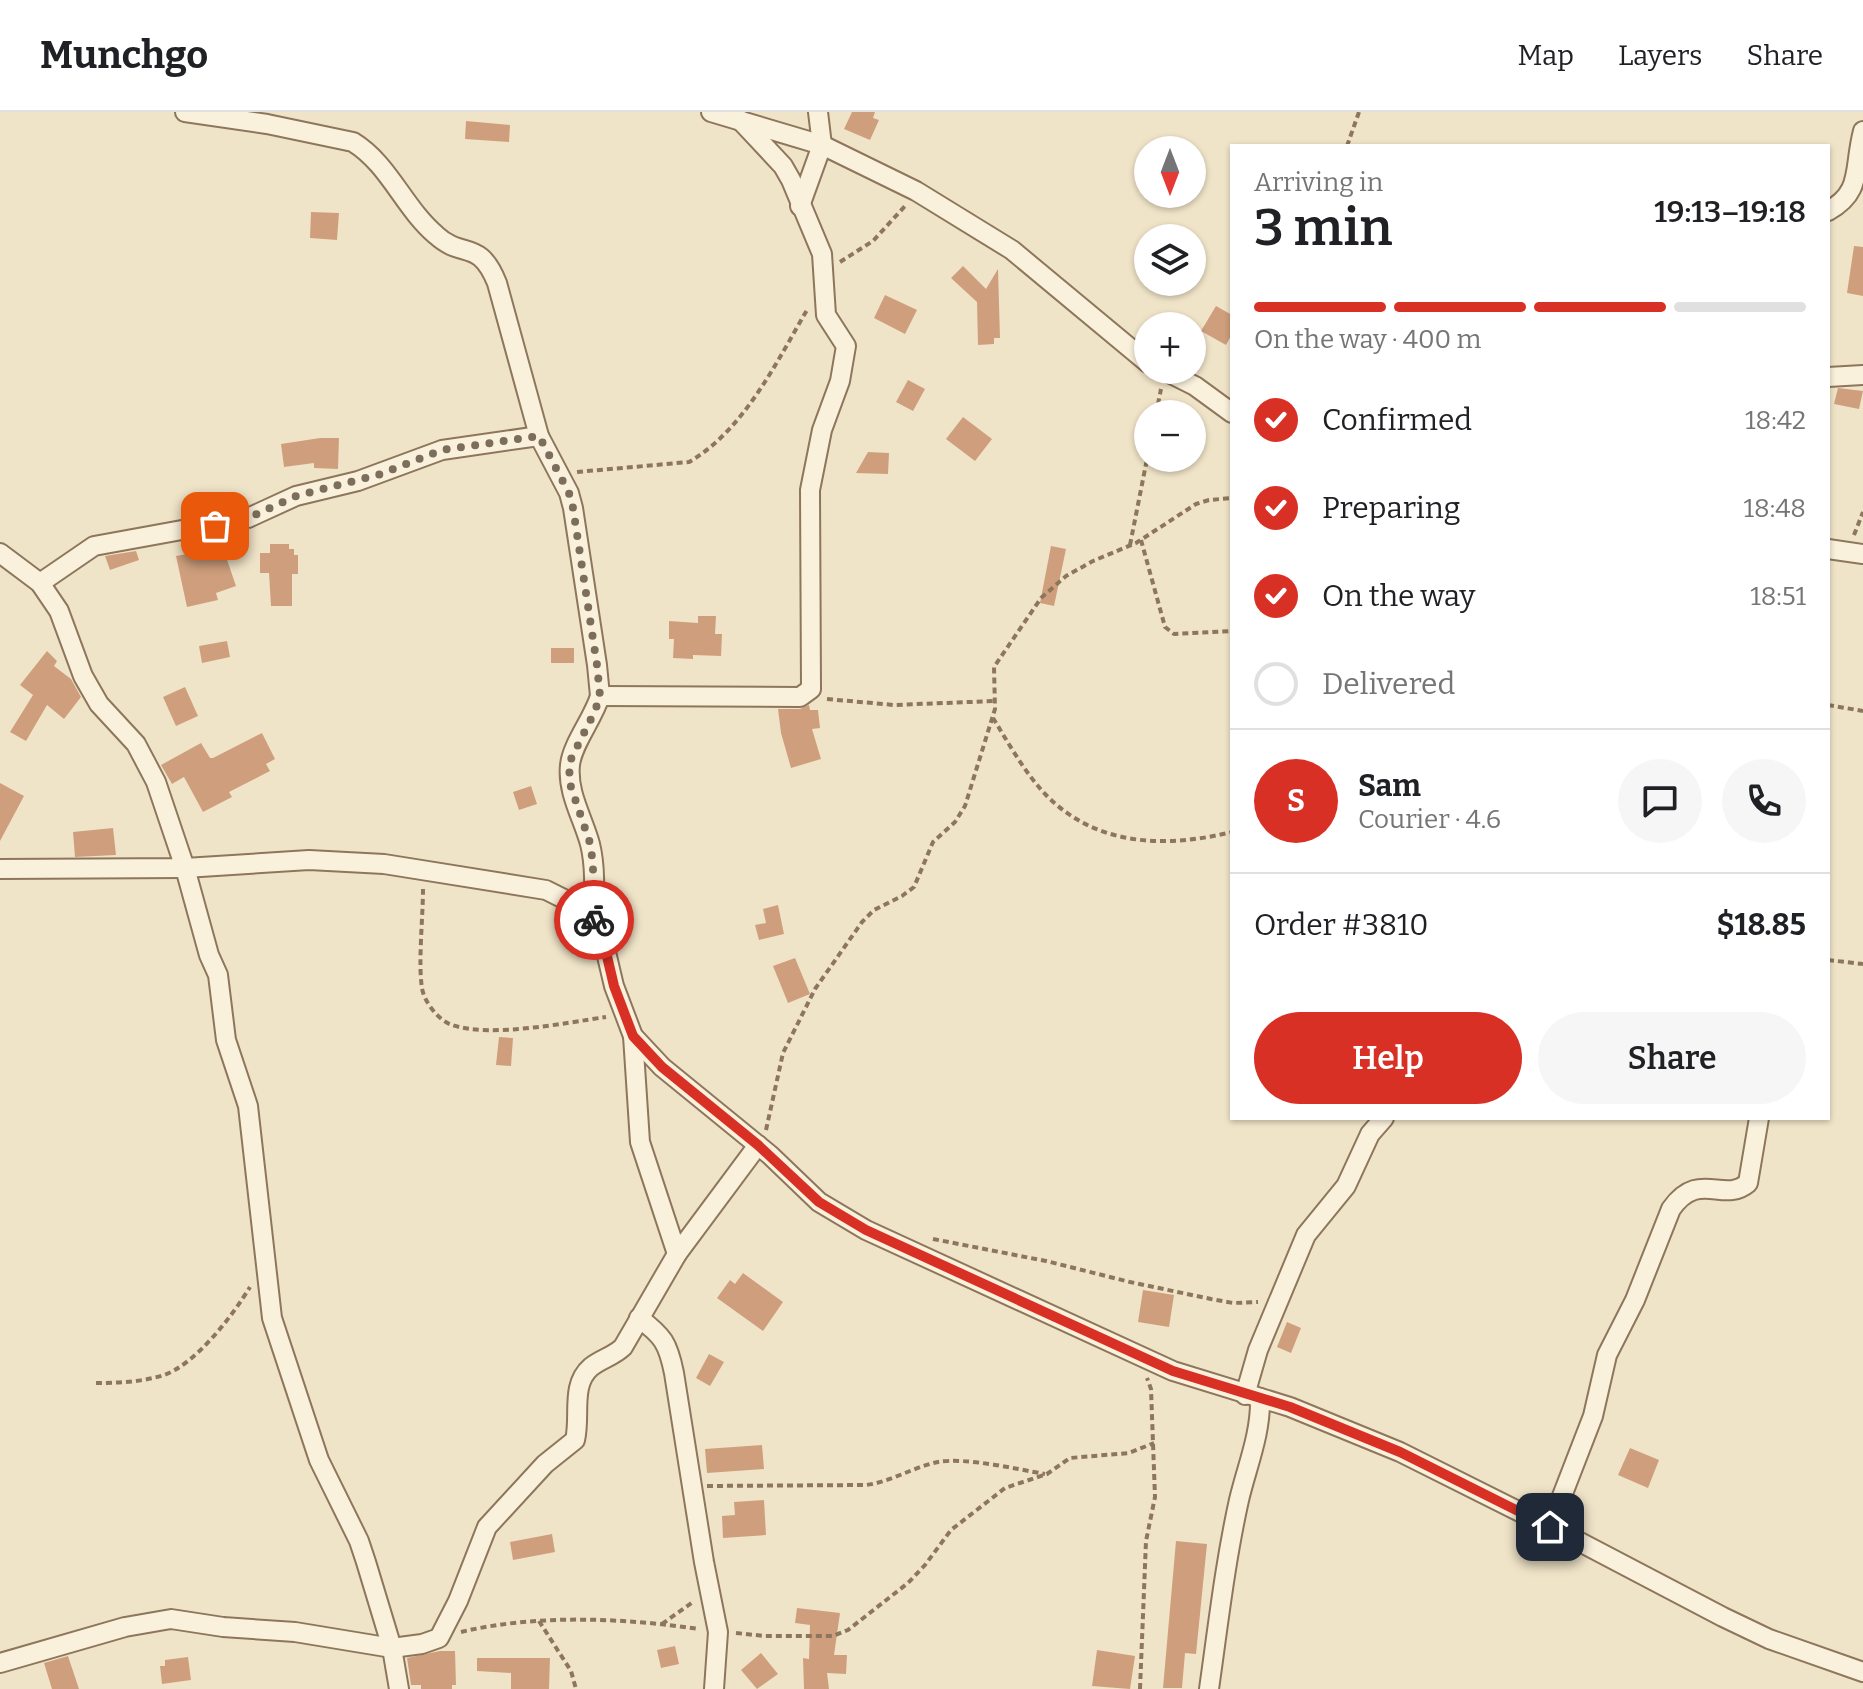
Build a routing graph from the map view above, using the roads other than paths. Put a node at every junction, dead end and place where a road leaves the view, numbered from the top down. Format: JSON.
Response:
{"nodes":[{"id":1,"x":185,"y":112,"type":"edge"},
{"id":2,"x":711,"y":112,"type":"edge"},
{"id":3,"x":818,"y":112,"type":"edge"},
{"id":4,"x":740,"y":120,"type":"junction"},
{"id":5,"x":1863,"y":131,"type":"edge"},
{"id":6,"x":822,"y":145,"type":"junction"},
{"id":7,"x":800,"y":206,"type":"junction"},
{"id":8,"x":1830,"y":210,"type":"edge"},
{"id":9,"x":1134,"y":351,"type":"edge"},
{"id":10,"x":1863,"y":375,"type":"edge"},
{"id":11,"x":1830,"y":377,"type":"edge"},
{"id":12,"x":1191,"y":384,"type":"edge"},
{"id":13,"x":1230,"y":412,"type":"edge"},
{"id":14,"x":539,"y":436,"type":"junction"},
{"id":15,"x":1830,"y":549,"type":"edge"},
{"id":16,"x":0,"y":553,"type":"edge"},
{"id":17,"x":1863,"y":554,"type":"edge"},
{"id":18,"x":40,"y":583,"type":"junction"},
{"id":19,"x":600,"y":696,"type":"junction"},
{"id":20,"x":185,"y":868,"type":"junction"},
{"id":21,"x":0,"y":869,"type":"edge"},
{"id":22,"x":593,"y":920,"type":"junction"},
{"id":23,"x":633,"y":1036,"type":"junction"},
{"id":24,"x":1382,"y":1120,"type":"edge"},
{"id":25,"x":1759,"y":1120,"type":"edge"},
{"id":26,"x":760,"y":1146,"type":"junction"},
{"id":27,"x":677,"y":1254,"type":"junction"},
{"id":28,"x":639,"y":1318,"type":"junction"},
{"id":29,"x":1252,"y":1396,"type":"junction"},
{"id":30,"x":1550,"y":1527,"type":"junction"},
{"id":31,"x":392,"y":1648,"type":"junction"},
{"id":32,"x":0,"y":1663,"type":"edge"},
{"id":33,"x":1863,"y":1672,"type":"edge"},
{"id":34,"x":399,"y":1689,"type":"edge"},
{"id":35,"x":714,"y":1689,"type":"edge"},
{"id":36,"x":1209,"y":1689,"type":"edge"}],
"edges":[{"from":1,"to":14,"type":"street"},
{"from":2,"to":4,"type":"street"},
{"from":3,"to":6,"type":"street"},
{"from":4,"to":6,"type":"street"},
{"from":4,"to":7,"type":"street"},
{"from":5,"to":8,"type":"street"},
{"from":6,"to":7,"type":"street"},
{"from":6,"to":9,"type":"street"},
{"from":7,"to":19,"type":"street"},
{"from":10,"to":11,"type":"street"},
{"from":12,"to":13,"type":"street"},
{"from":14,"to":18,"type":"street"},
{"from":14,"to":19,"type":"street"},
{"from":15,"to":17,"type":"street"},
{"from":16,"to":18,"type":"street"},
{"from":18,"to":20,"type":"street"},
{"from":19,"to":22,"type":"street"},
{"from":20,"to":21,"type":"street"},
{"from":20,"to":22,"type":"street"},
{"from":20,"to":31,"type":"street"},
{"from":22,"to":23,"type":"street"},
{"from":23,"to":26,"type":"street"},
{"from":23,"to":27,"type":"street"},
{"from":24,"to":29,"type":"street"},
{"from":25,"to":30,"type":"street"},
{"from":26,"to":27,"type":"street"},
{"from":26,"to":29,"type":"street"},
{"from":27,"to":28,"type":"street"},
{"from":28,"to":31,"type":"street"},
{"from":28,"to":35,"type":"street"},
{"from":29,"to":30,"type":"street"},
{"from":29,"to":36,"type":"street"},
{"from":30,"to":33,"type":"street"},
{"from":31,"to":32,"type":"street"},
{"from":31,"to":34,"type":"street"}]}
